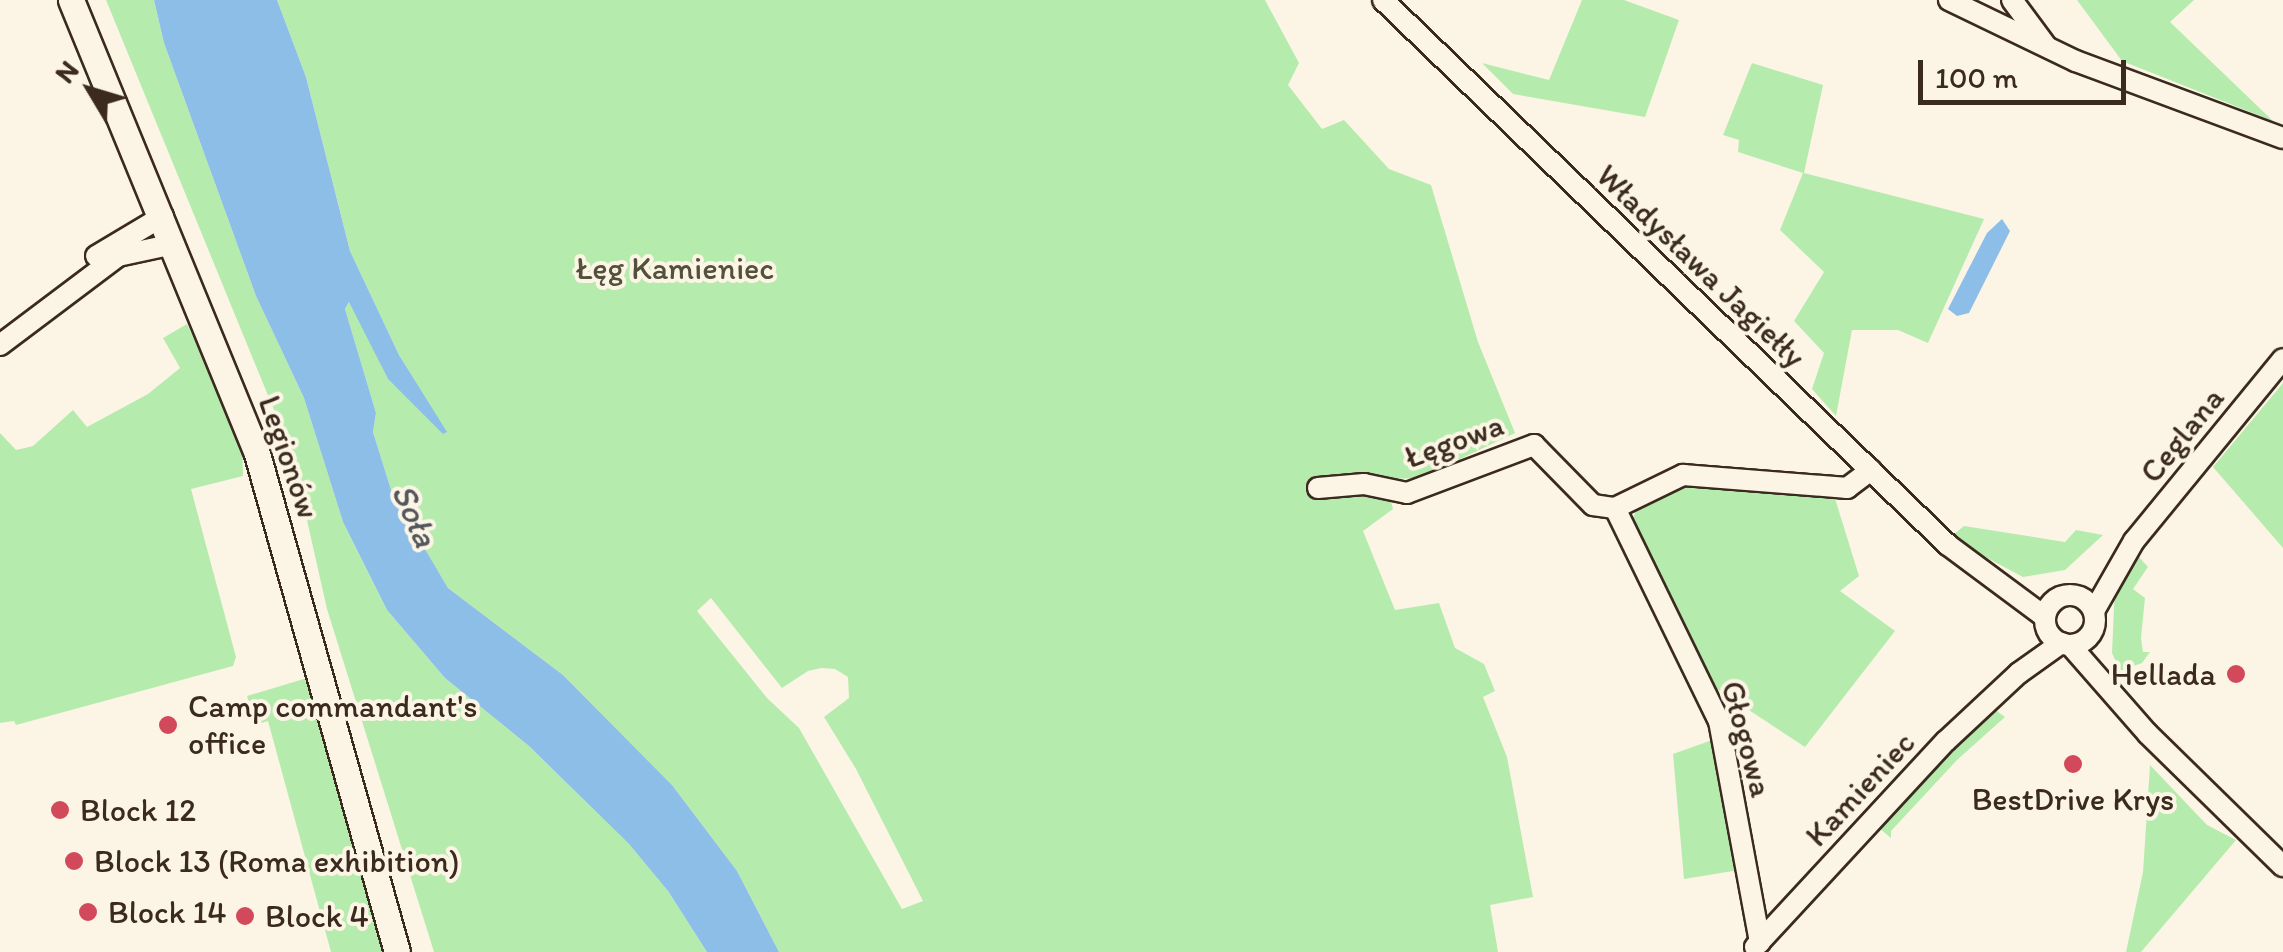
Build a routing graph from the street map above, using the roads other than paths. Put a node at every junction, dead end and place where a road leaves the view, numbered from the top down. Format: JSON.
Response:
{"nodes":[{"id":1,"x":71,"y":0,"type":"edge"},
{"id":2,"x":1383,"y":0,"type":"edge"},
{"id":3,"x":1949,"y":0,"type":"edge"},
{"id":4,"x":2012,"y":0,"type":"edge"},
{"id":5,"x":2047,"y":47,"type":"junction"},
{"id":6,"x":2283,"y":138,"type":"edge"},
{"id":7,"x":163,"y":216,"type":"junction"},
{"id":8,"x":174,"y":244,"type":"junction"},
{"id":9,"x":32,"y":319,"type":"junction"},
{"id":10,"x":0,"y":345,"type":"edge"},
{"id":11,"x":2283,"y":359,"type":"edge"},
{"id":12,"x":1871,"y":470,"type":"junction"},
{"id":13,"x":1318,"y":488,"type":"dead end"},
{"id":14,"x":1615,"y":508,"type":"junction"},
{"id":15,"x":2128,"y":550,"type":"junction"},
{"id":16,"x":2056,"y":609,"type":"junction"},
{"id":17,"x":2094,"y":610,"type":"junction"},
{"id":18,"x":2092,"y":633,"type":"junction"},
{"id":19,"x":2066,"y":644,"type":"junction"},
{"id":20,"x":2019,"y":673,"type":"junction"},
{"id":21,"x":2111,"y":686,"type":"junction"},
{"id":22,"x":2283,"y":866,"type":"edge"},
{"id":23,"x":1756,"y":948,"type":"edge"},
{"id":24,"x":397,"y":952,"type":"edge"}],
"edges":[{"from":1,"to":7,"type":"main road","name":"Legionów"},
{"from":2,"to":12,"type":"street","name":"Władysława Jagiełły"},
{"from":3,"to":5,"type":"street"},
{"from":4,"to":5,"type":"street"},
{"from":5,"to":6,"type":"street"},
{"from":7,"to":8,"type":"main road","name":"Legionów"},
{"from":7,"to":9,"type":"street"},
{"from":8,"to":9,"type":"street"},
{"from":8,"to":24,"type":"main road","name":"Legionów"},
{"from":9,"to":10,"type":"street"},
{"from":11,"to":15,"type":"street","name":"Ceglana"},
{"from":12,"to":14,"type":"street"},
{"from":12,"to":16,"type":"street","name":"Władysława Jagiełły"},
{"from":13,"to":14,"type":"street","name":"Łęgowa"},
{"from":14,"to":23,"type":"street","name":"Głogowa"},
{"from":15,"to":16,"type":"street","name":"Ceglana"},
{"from":15,"to":17,"type":"street","name":"Ceglana"},
{"from":16,"to":17,"type":"street"},
{"from":16,"to":19,"type":"street"},
{"from":16,"to":20,"type":"street","name":"Kamieniec"},
{"from":17,"to":18,"type":"street"},
{"from":18,"to":19,"type":"street","name":"Kamieniec"},
{"from":18,"to":21,"type":"street"},
{"from":19,"to":20,"type":"street","name":"Kamieniec"},
{"from":19,"to":21,"type":"street"},
{"from":20,"to":23,"type":"street","name":"Kamieniec"},
{"from":21,"to":22,"type":"street"}]}
